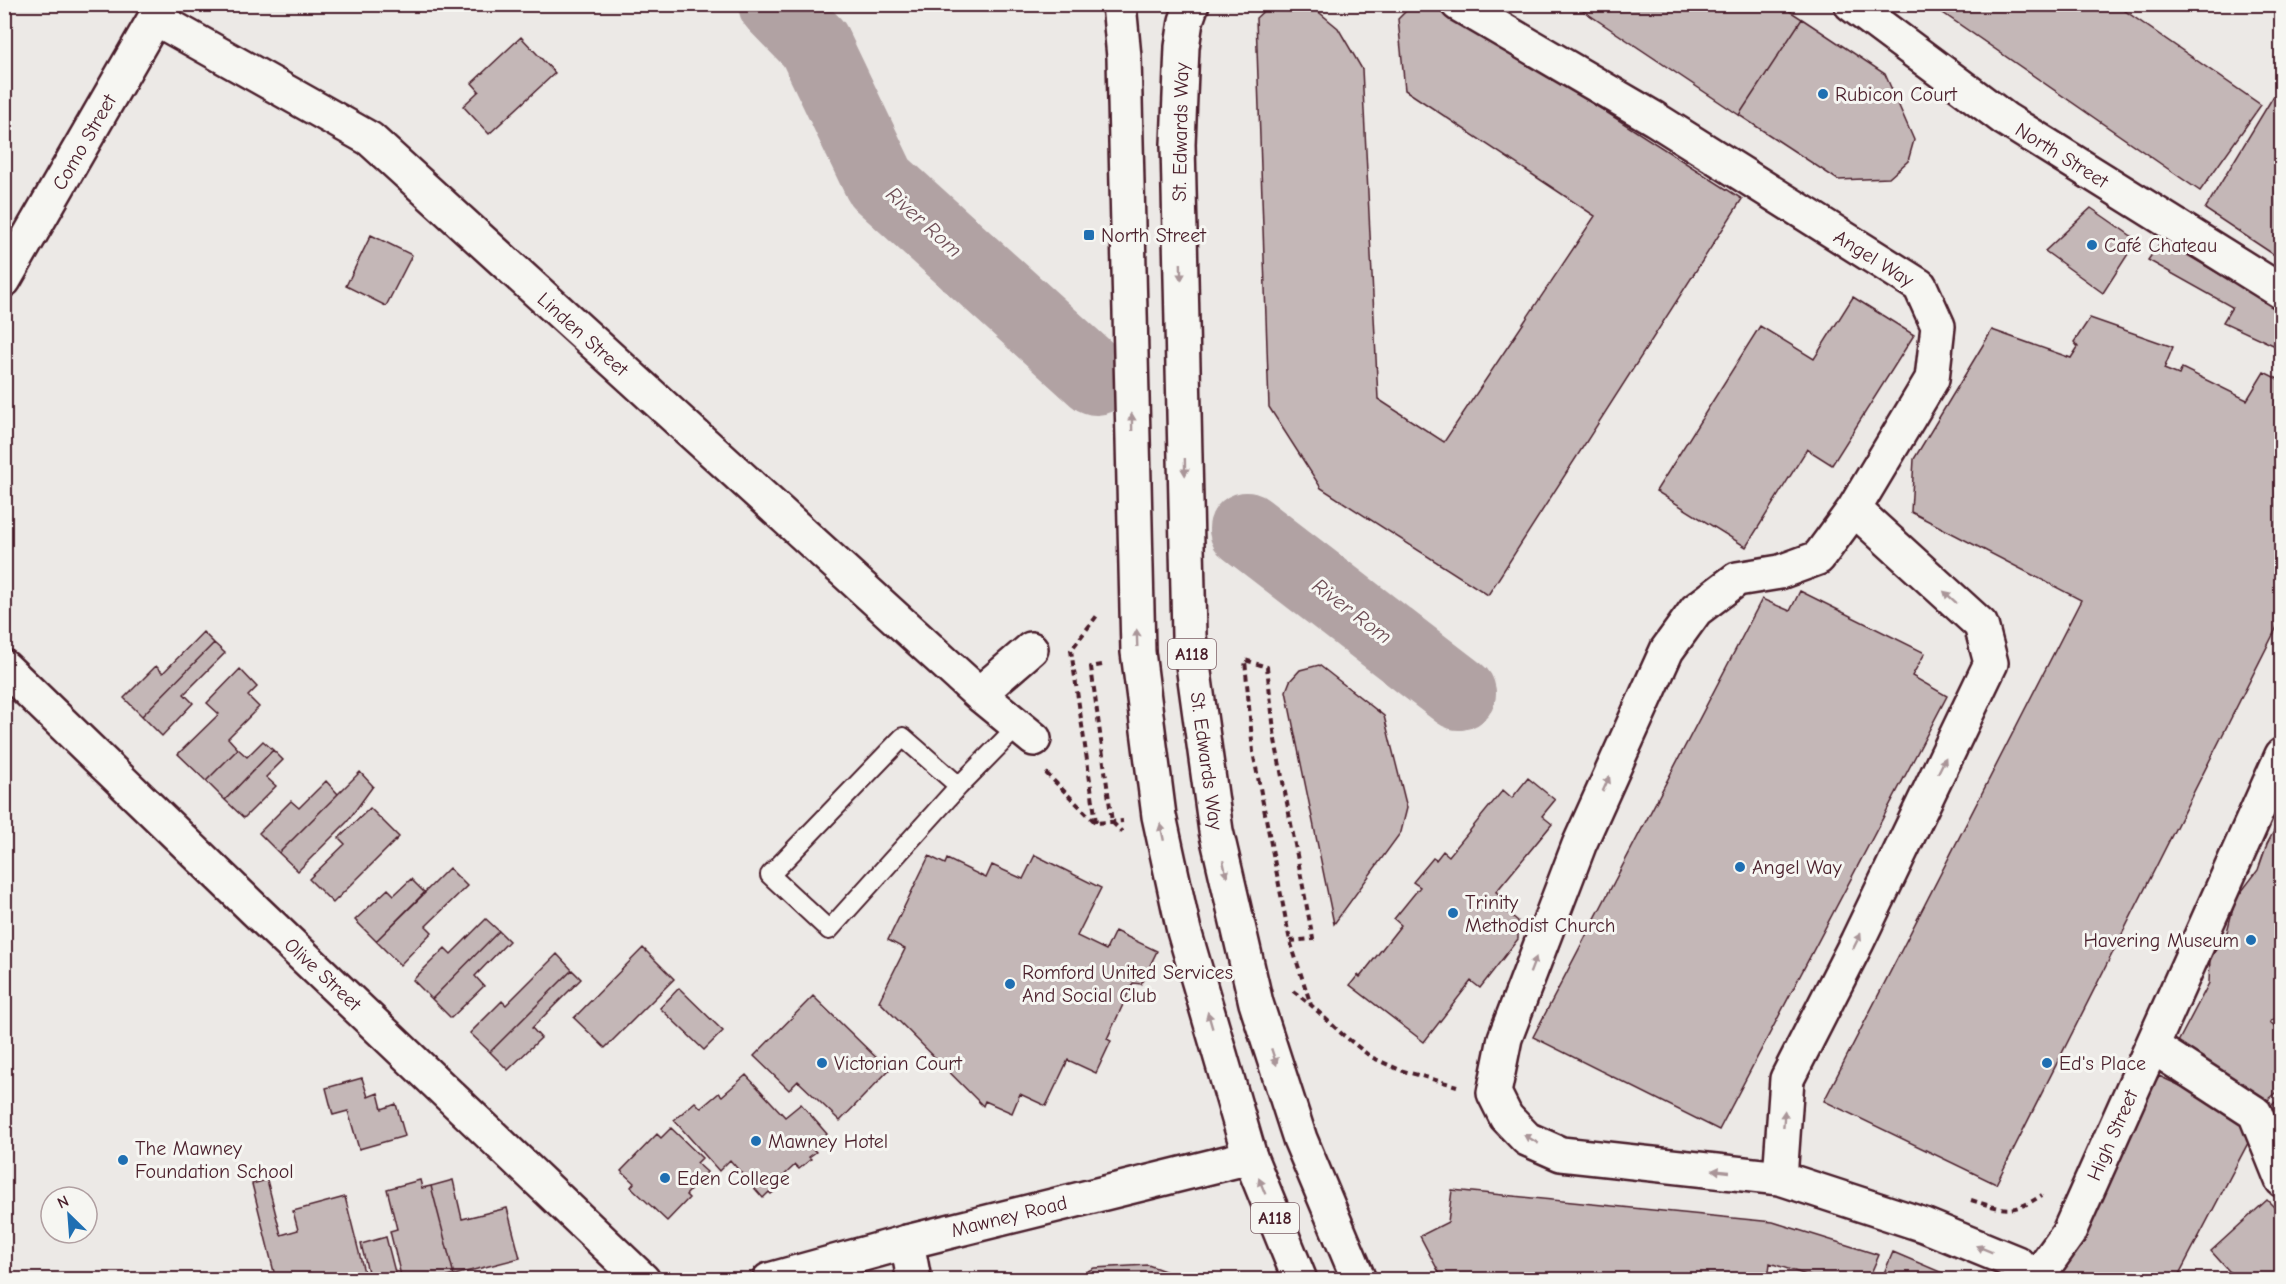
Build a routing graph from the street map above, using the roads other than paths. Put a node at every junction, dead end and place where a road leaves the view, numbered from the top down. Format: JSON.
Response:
{"nodes":[{"id":1,"x":1119,"y":4,"type":"edge"},
{"id":2,"x":1192,"y":4,"type":"edge"},
{"id":3,"x":1458,"y":4,"type":"edge"},
{"id":4,"x":1851,"y":4,"type":"edge"},
{"id":5,"x":159,"y":11,"type":"edge"},
{"id":6,"x":4,"y":280,"type":"edge"},
{"id":7,"x":2282,"y":292,"type":"edge"},
{"id":8,"x":1854,"y":509,"type":"junction"},
{"id":9,"x":1031,"y":649,"type":"dead end"},
{"id":10,"x":4,"y":668,"type":"edge"},
{"id":11,"x":979,"y":694,"type":"junction"},
{"id":12,"x":1026,"y":732,"type":"joint"},
{"id":13,"x":2282,"y":754,"type":"edge"},
{"id":14,"x":959,"y":786,"type":"junction"},
{"id":15,"x":2152,"y":1046,"type":"junction"},
{"id":16,"x":1251,"y":1157,"type":"junction"},
{"id":17,"x":1780,"y":1178,"type":"junction"},
{"id":18,"x":2281,"y":1180,"type":"edge"},
{"id":19,"x":907,"y":1242,"type":"junction"},
{"id":20,"x":643,"y":1280,"type":"edge"},
{"id":21,"x":769,"y":1280,"type":"edge"},
{"id":22,"x":914,"y":1280,"type":"edge"},
{"id":23,"x":1300,"y":1280,"type":"edge"},
{"id":24,"x":1359,"y":1280,"type":"edge"},
{"id":25,"x":2034,"y":1280,"type":"edge"}],
"edges":[{"from":16,"to":1,"type":"street","number":"A118","one_way":true},
{"from":2,"to":24,"type":"street","name":"St. Edwards Way","number":"A118","one_way":true},
{"from":3,"to":8,"type":"street","name":"Angel Way"},
{"from":4,"to":7,"type":"street","name":"North Street"},
{"from":5,"to":6,"type":"street","name":"Como Street"},
{"from":5,"to":11,"type":"street","name":"Linden Street"},
{"from":17,"to":8,"type":"street","one_way":true},
{"from":17,"to":8,"type":"street","name":"Angel Way","one_way":true},
{"from":9,"to":11,"type":"street"},
{"from":10,"to":20,"type":"street","name":"Olive Street"},
{"from":11,"to":12,"type":"street","name":"Linden Street"},
{"from":12,"to":14,"type":"lane"},
{"from":13,"to":15,"type":"street","name":"High Street"},
{"from":14,"to":14,"type":"lane"},
{"from":15,"to":18,"type":"street"},
{"from":15,"to":25,"type":"street","name":"High Street"},
{"from":16,"to":19,"type":"street","name":"Mawney Road"},
{"from":23,"to":16,"type":"street","number":"A118","one_way":true},
{"from":25,"to":17,"type":"street","one_way":true},
{"from":19,"to":21,"type":"street","name":"Mawney Road"},
{"from":19,"to":22,"type":"street"}]}
